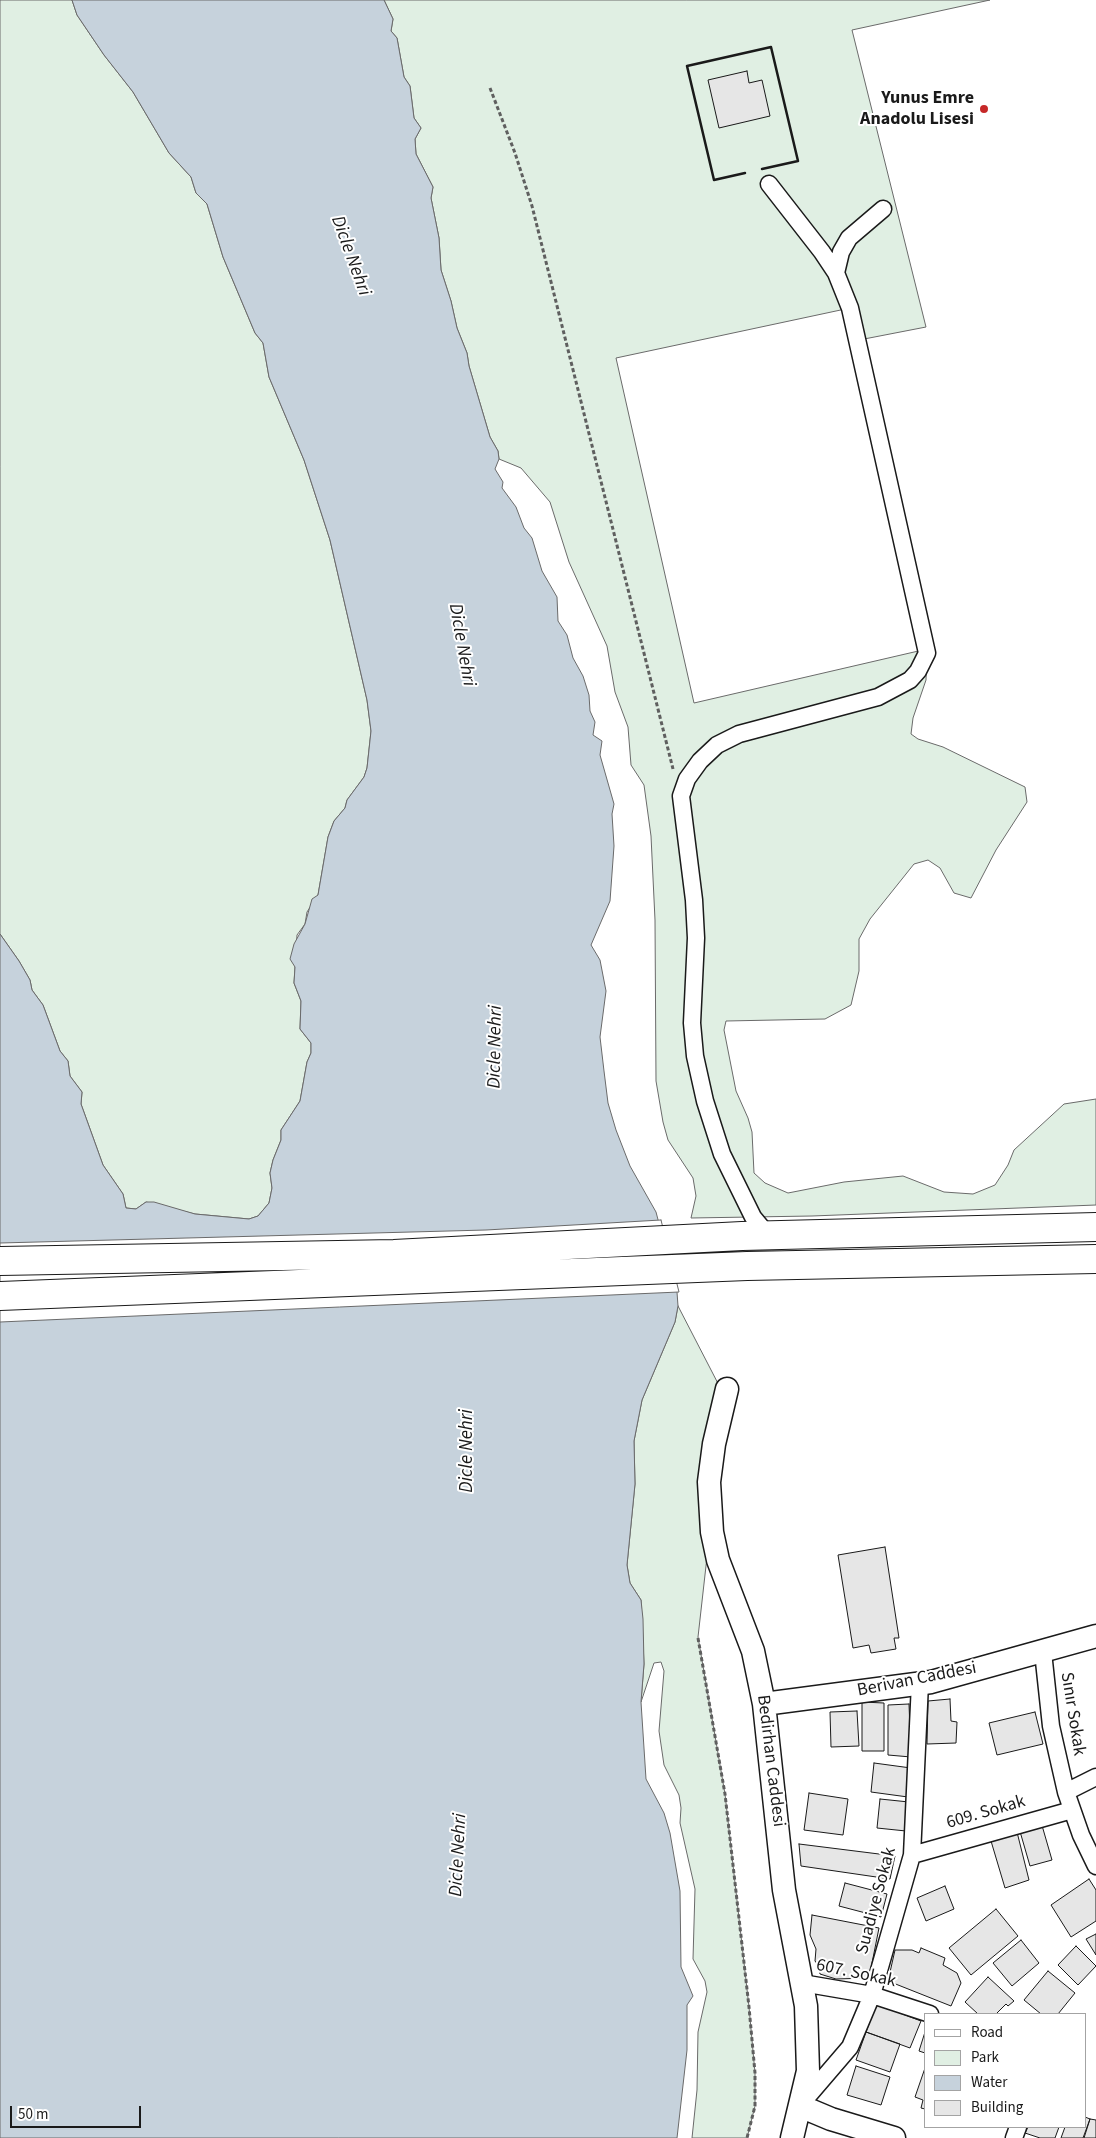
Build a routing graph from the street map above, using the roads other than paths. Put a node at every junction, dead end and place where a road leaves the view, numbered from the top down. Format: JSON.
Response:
{"nodes":[{"id":1,"x":769,"y":184,"type":"dead end"},
{"id":2,"x":883,"y":209,"type":"dead end"},
{"id":3,"x":836,"y":273,"type":"junction"},
{"id":4,"x":1096,"y":1227,"type":"edge"},
{"id":5,"x":768,"y":1235,"type":"junction"},
{"id":6,"x":1096,"y":1258,"type":"edge"},
{"id":7,"x":0,"y":1261,"type":"edge"},
{"id":8,"x":0,"y":1296,"type":"edge"},
{"id":9,"x":727,"y":1389,"type":"dead end"},
{"id":10,"x":1096,"y":1636,"type":"edge"},
{"id":11,"x":1043,"y":1652,"type":"junction"},
{"id":12,"x":920,"y":1683,"type":"junction"},
{"id":13,"x":764,"y":1704,"type":"junction"},
{"id":14,"x":1096,"y":1777,"type":"edge"},
{"id":15,"x":1066,"y":1792,"type":"junction"},
{"id":16,"x":1072,"y":1810,"type":"junction"},
{"id":17,"x":912,"y":1855,"type":"junction"},
{"id":18,"x":1096,"y":1866,"type":"edge"},
{"id":19,"x":802,"y":1983,"type":"junction"},
{"id":20,"x":872,"y":1994,"type":"junction"},
{"id":21,"x":927,"y":2013,"type":"edge"},
{"id":22,"x":800,"y":2106,"type":"junction"},
{"id":23,"x":796,"y":2137,"type":"edge"},
{"id":24,"x":894,"y":2138,"type":"edge"}],
"edges":[{"from":1,"to":3,"type":"street"},
{"from":2,"to":3,"type":"street"},
{"from":3,"to":5,"type":"street"},
{"from":4,"to":5,"type":"highway"},
{"from":5,"to":7,"type":"highway"},
{"from":6,"to":8,"type":"highway"},
{"from":9,"to":13,"type":"street","name":"Bedirhan Caddesi"},
{"from":10,"to":11,"type":"street","name":"Berivan Caddesi"},
{"from":11,"to":12,"type":"street","name":"Berivan Caddesi"},
{"from":11,"to":15,"type":"street","name":"Sınır Sokak"},
{"from":12,"to":13,"type":"street","name":"Berivan Caddesi"},
{"from":12,"to":17,"type":"street","name":"Suadiye Sokak"},
{"from":13,"to":19,"type":"street","name":"Bedirhan Caddesi"},
{"from":14,"to":15,"type":"street"},
{"from":15,"to":16,"type":"street","name":"Sınır Sokak"},
{"from":16,"to":17,"type":"street","name":"609. Sokak"},
{"from":16,"to":18,"type":"street","name":"Sınır Sokak"},
{"from":17,"to":20,"type":"street","name":"Suadiye Sokak"},
{"from":19,"to":20,"type":"street","name":"607. Sokak"},
{"from":19,"to":22,"type":"street","name":"Bedirhan Caddesi"},
{"from":20,"to":21,"type":"street","name":"607. Sokak"},
{"from":20,"to":22,"type":"street","name":"Suadiye Sokak"},
{"from":22,"to":23,"type":"street","name":"Bedirhan Caddesi"},
{"from":22,"to":24,"type":"street"}]}
